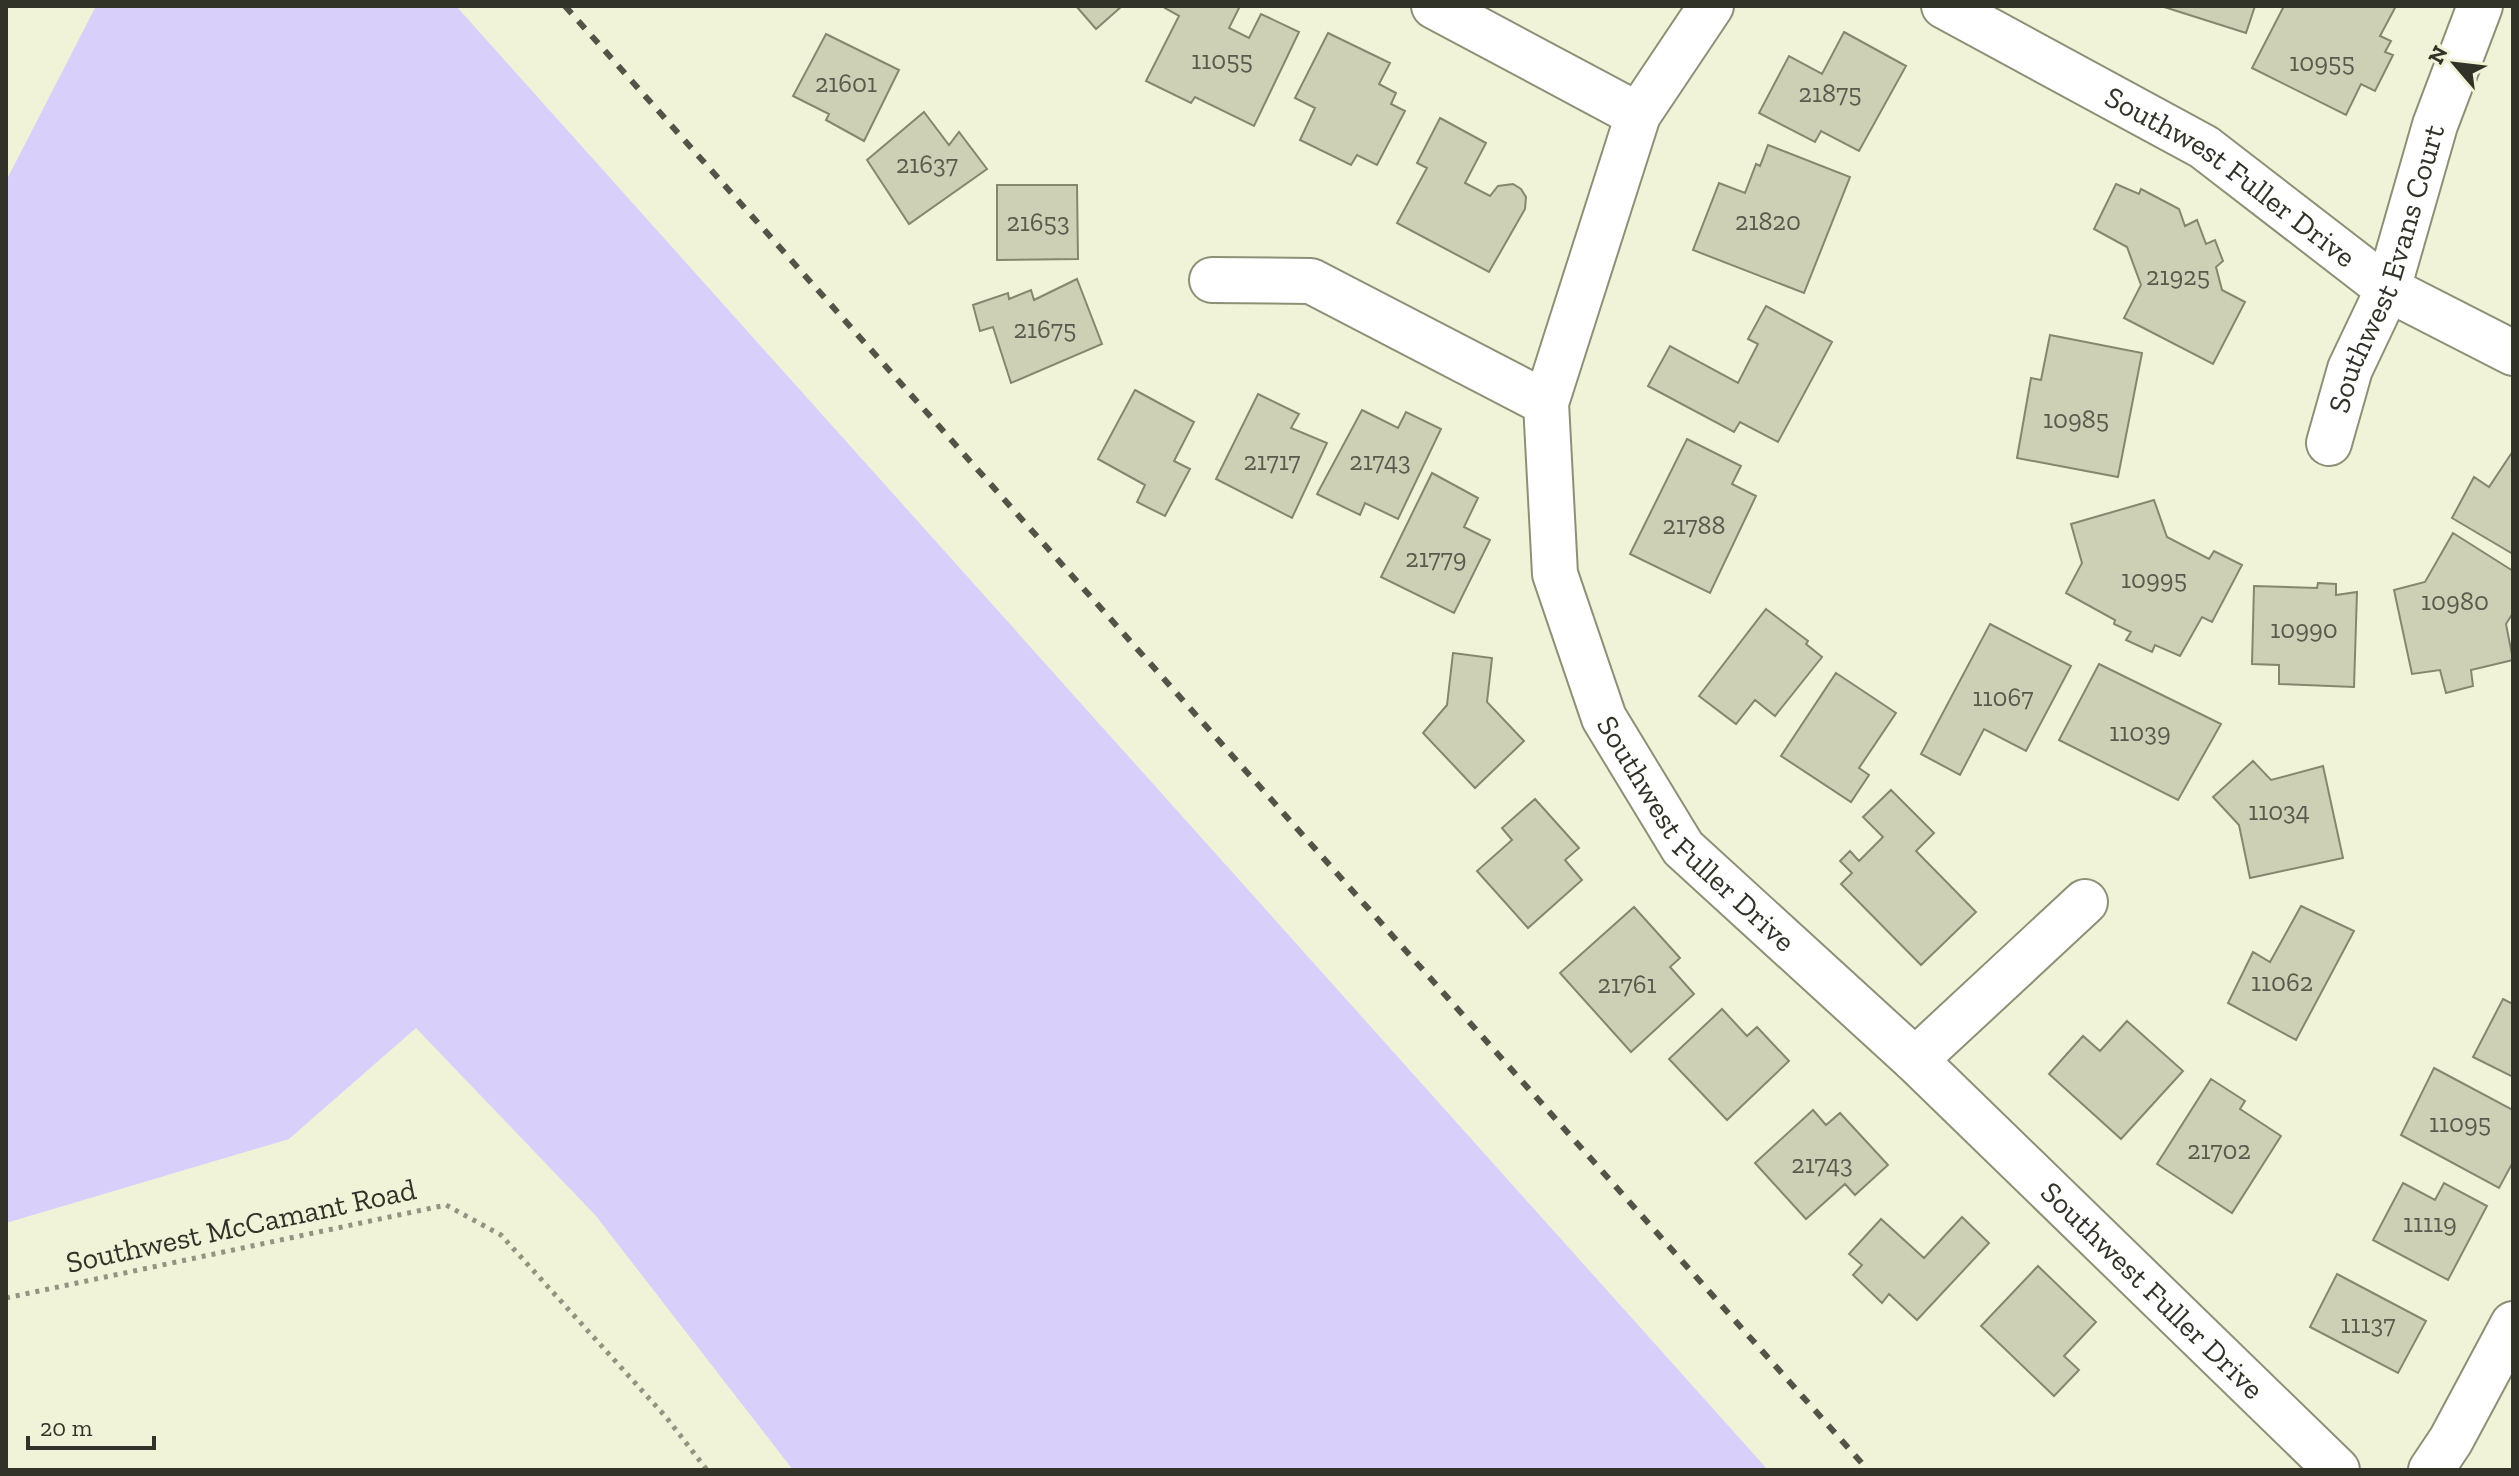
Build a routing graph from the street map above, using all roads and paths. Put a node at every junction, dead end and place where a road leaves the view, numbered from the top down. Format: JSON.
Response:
{"nodes":[{"id":1,"x":1434,"y":6,"type":"edge"},
{"id":2,"x":1711,"y":6,"type":"edge"},
{"id":3,"x":1944,"y":6,"type":"edge"},
{"id":4,"x":2480,"y":6,"type":"edge"},
{"id":5,"x":1638,"y":115,"type":"junction"},
{"id":6,"x":1212,"y":280,"type":"dead end"},
{"id":7,"x":2388,"y":289,"type":"junction"},
{"id":8,"x":2513,"y":353,"type":"edge"},
{"id":9,"x":1546,"y":403,"type":"junction"},
{"id":10,"x":2329,"y":443,"type":"dead end"},
{"id":11,"x":2085,"y":902,"type":"dead end"},
{"id":12,"x":1915,"y":1060,"type":"junction"},
{"id":13,"x":6,"y":1298,"type":"edge"},
{"id":14,"x":2513,"y":1324,"type":"edge"},
{"id":15,"x":707,"y":1470,"type":"edge"},
{"id":16,"x":2337,"y":1470,"type":"edge"},
{"id":17,"x":2431,"y":1470,"type":"edge"}],
"edges":[{"from":1,"to":5,"type":"street"},
{"from":2,"to":5,"type":"street","name":"Southwest Fuller Drive"},
{"from":3,"to":7,"type":"street","name":"Southwest Fuller Drive"},
{"from":4,"to":7,"type":"street","name":"Southwest Evans Court"},
{"from":5,"to":9,"type":"street","name":"Southwest Fuller Drive"},
{"from":6,"to":9,"type":"street"},
{"from":7,"to":8,"type":"street","name":"Southwest Fuller Drive"},
{"from":7,"to":10,"type":"street","name":"Southwest Evans Court"},
{"from":9,"to":12,"type":"street","name":"Southwest Fuller Drive"},
{"from":11,"to":12,"type":"street"},
{"from":12,"to":16,"type":"street","name":"Southwest Fuller Drive"},
{"from":13,"to":15,"type":"path","name":"Southwest McCamant Road"},
{"from":14,"to":17,"type":"street"}]}
